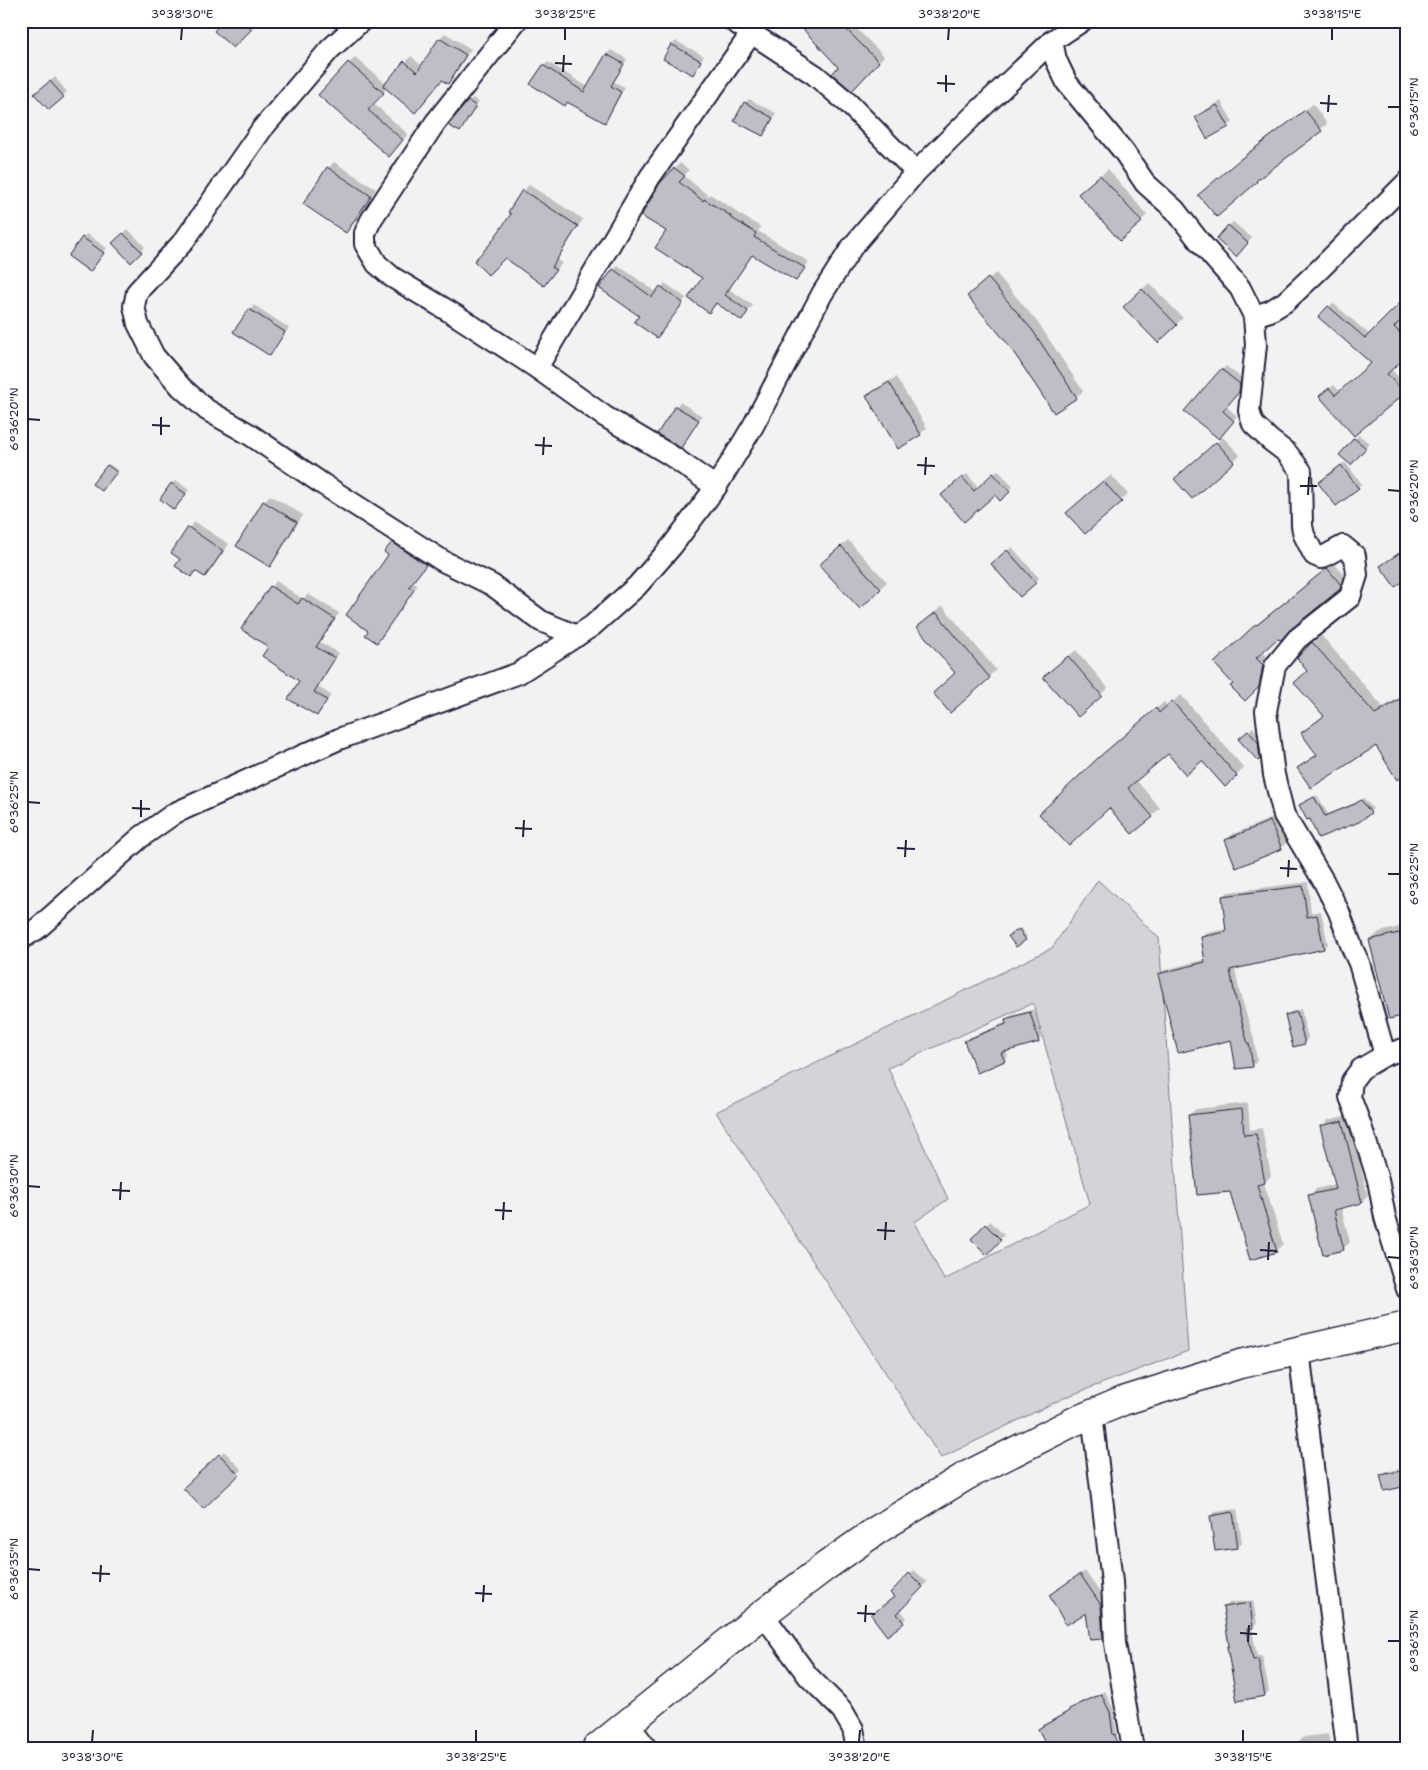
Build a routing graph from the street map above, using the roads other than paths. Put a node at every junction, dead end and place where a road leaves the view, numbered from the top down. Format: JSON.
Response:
{"nodes":[{"id":1,"x":516,"y":21,"type":"edge"},
{"id":2,"x":733,"y":21,"type":"edge"},
{"id":3,"x":1082,"y":21,"type":"edge"},
{"id":4,"x":355,"y":23,"type":"edge"},
{"id":5,"x":750,"y":34,"type":"junction"},
{"id":6,"x":1052,"y":41,"type":"junction"},
{"id":7,"x":916,"y":172,"type":"junction"},
{"id":8,"x":1407,"y":182,"type":"edge"},
{"id":9,"x":1254,"y":316,"type":"junction"},
{"id":10,"x":537,"y":368,"type":"junction"},
{"id":11,"x":716,"y":487,"type":"junction"},
{"id":12,"x":576,"y":636,"type":"junction"},
{"id":13,"x":21,"y":939,"type":"edge"},
{"id":14,"x":1407,"y":1048,"type":"edge"},
{"id":15,"x":1385,"y":1055,"type":"junction"},
{"id":16,"x":1407,"y":1289,"type":"edge"},
{"id":17,"x":1407,"y":1326,"type":"edge"},
{"id":18,"x":1299,"y":1350,"type":"junction"},
{"id":19,"x":1092,"y":1414,"type":"junction"},
{"id":20,"x":763,"y":1614,"type":"junction"},
{"id":21,"x":628,"y":1723,"type":"junction"},
{"id":22,"x":596,"y":1749,"type":"edge"},
{"id":23,"x":647,"y":1749,"type":"edge"},
{"id":24,"x":857,"y":1749,"type":"edge"},
{"id":25,"x":1133,"y":1749,"type":"edge"},
{"id":26,"x":1347,"y":1749,"type":"edge"}],
"edges":[{"from":1,"to":10,"type":"street"},
{"from":2,"to":5,"type":"street"},
{"from":3,"to":6,"type":"street"},
{"from":4,"to":12,"type":"street"},
{"from":5,"to":7,"type":"street"},
{"from":5,"to":10,"type":"street"},
{"from":6,"to":7,"type":"street"},
{"from":6,"to":9,"type":"street"},
{"from":7,"to":11,"type":"street"},
{"from":8,"to":9,"type":"street"},
{"from":9,"to":15,"type":"street"},
{"from":10,"to":11,"type":"street"},
{"from":11,"to":12,"type":"street"},
{"from":12,"to":13,"type":"street"},
{"from":14,"to":15,"type":"street"},
{"from":15,"to":16,"type":"street"},
{"from":17,"to":18,"type":"main road"},
{"from":18,"to":19,"type":"main road"},
{"from":18,"to":26,"type":"street"},
{"from":19,"to":20,"type":"main road"},
{"from":19,"to":25,"type":"street"},
{"from":20,"to":21,"type":"main road"},
{"from":20,"to":24,"type":"street"},
{"from":21,"to":22,"type":"main road"},
{"from":21,"to":23,"type":"street"}]}
